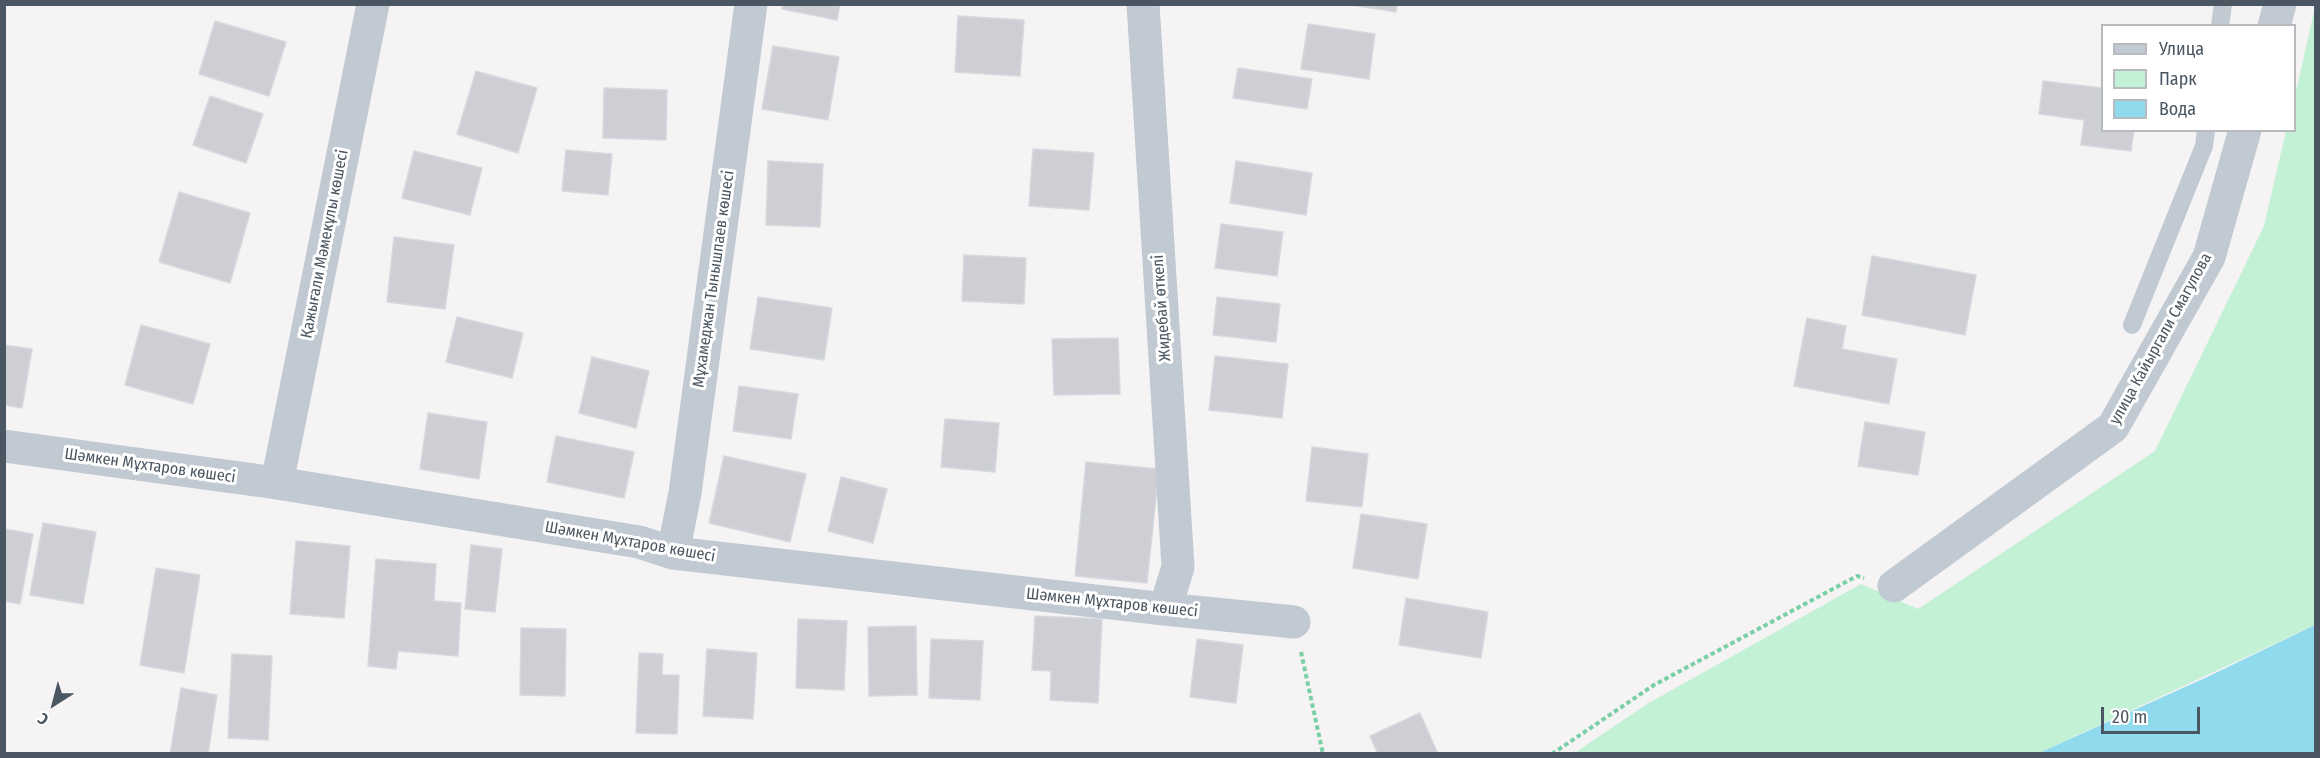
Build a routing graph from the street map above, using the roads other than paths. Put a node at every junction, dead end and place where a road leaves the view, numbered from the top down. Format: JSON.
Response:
{"nodes":[{"id":1,"x":373,"y":4,"type":"edge"},
{"id":2,"x":751,"y":4,"type":"edge"},
{"id":3,"x":1143,"y":4,"type":"edge"},
{"id":4,"x":2223,"y":4,"type":"edge"},
{"id":5,"x":2280,"y":4,"type":"edge"},
{"id":6,"x":2220,"y":24,"type":"edge"},
{"id":7,"x":2275,"y":24,"type":"edge"},
{"id":8,"x":2206,"y":132,"type":"edge"},
{"id":9,"x":2244,"y":132,"type":"edge"},
{"id":10,"x":2132,"y":325,"type":"dead end"},
{"id":11,"x":4,"y":446,"type":"edge"},
{"id":12,"x":277,"y":483,"type":"junction"},
{"id":13,"x":673,"y":553,"type":"junction"},
{"id":14,"x":1894,"y":586,"type":"road end"},
{"id":15,"x":1165,"y":609,"type":"junction"},
{"id":16,"x":1294,"y":622,"type":"road end"}],
"edges":[{"from":1,"to":12,"type":"street","name":"Қажығали Мәмекұлы көшесі"},
{"from":2,"to":13,"type":"street","name":"Мұхамеджан Тынышпаев көшесі"},
{"from":3,"to":15,"type":"street","name":"Жидебай өткелі"},
{"from":4,"to":6,"type":"lane"},
{"from":5,"to":7,"type":"street"},
{"from":8,"to":10,"type":"lane"},
{"from":9,"to":14,"type":"street","name":"улица Кайыргали Смагулова"},
{"from":11,"to":12,"type":"street","name":"Шәмкен Мұхтаров көшесі"},
{"from":12,"to":13,"type":"street","name":"Шәмкен Мұхтаров көшесі"},
{"from":13,"to":15,"type":"street","name":"Шәмкен Мұхтаров көшесі"},
{"from":15,"to":16,"type":"street","name":"Шәмкен Мұхтаров көшесі"}]}
